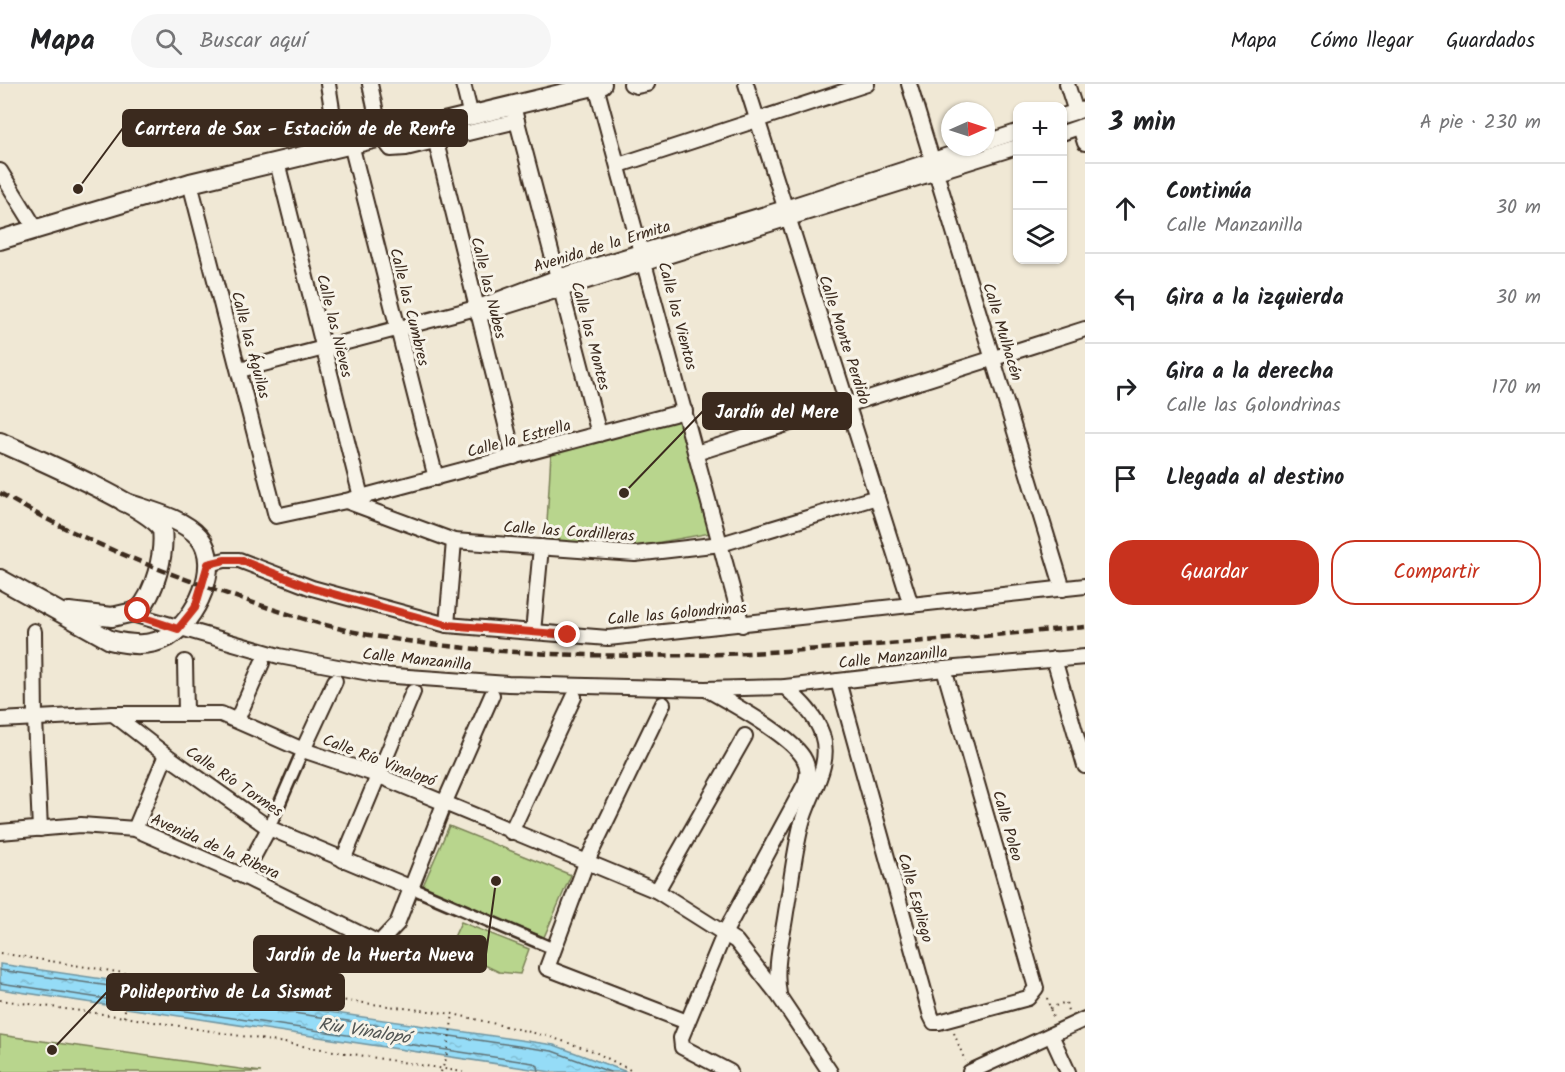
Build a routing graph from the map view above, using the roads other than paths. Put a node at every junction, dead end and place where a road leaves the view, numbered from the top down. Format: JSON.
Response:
{"nodes":[{"id":1,"x":328,"y":84,"type":"edge"},
{"id":2,"x":370,"y":84,"type":"edge"},
{"id":3,"x":463,"y":84,"type":"edge"},
{"id":4,"x":631,"y":84,"type":"edge"},
{"id":5,"x":647,"y":84,"type":"edge"},
{"id":6,"x":746,"y":84,"type":"edge"},
{"id":7,"x":867,"y":84,"type":"edge"},
{"id":8,"x":909,"y":84,"type":"edge"},
{"id":9,"x":1067,"y":84,"type":"edge"},
{"id":10,"x":599,"y":85,"type":"edge"},
{"id":11,"x":1074,"y":112,"type":"edge"},
{"id":12,"x":515,"y":114,"type":"junction"},
{"id":13,"x":471,"y":116,"type":"junction"},
{"id":14,"x":757,"y":119,"type":"junction"},
{"id":15,"x":1083,"y":126,"type":"edge"},
{"id":16,"x":1067,"y":131,"type":"edge"},
{"id":17,"x":1013,"y":133,"type":"edge"},
{"id":18,"x":434,"y":134,"type":"junction"},
{"id":19,"x":381,"y":136,"type":"junction"},
{"id":20,"x":995,"y":139,"type":"edge"},
{"id":21,"x":1085,"y":143,"type":"edge"},
{"id":22,"x":345,"y":145,"type":"junction"},
{"id":23,"x":1013,"y":148,"type":"edge"},
{"id":24,"x":955,"y":156,"type":"edge"},
{"id":25,"x":277,"y":162,"type":"junction"},
{"id":26,"x":619,"y":165,"type":"junction"},
{"id":27,"x":935,"y":167,"type":"junction"},
{"id":28,"x":0,"y":171,"type":"edge"},
{"id":29,"x":190,"y":183,"type":"junction"},
{"id":30,"x":787,"y":214,"type":"junction"},
{"id":31,"x":31,"y":230,"type":"junction"},
{"id":32,"x":0,"y":240,"type":"edge"},
{"id":33,"x":0,"y":247,"type":"edge"},
{"id":34,"x":644,"y":257,"type":"junction"},
{"id":35,"x":559,"y":283,"type":"junction"},
{"id":36,"x":477,"y":312,"type":"junction"},
{"id":37,"x":398,"y":329,"type":"junction"},
{"id":38,"x":1085,"y":329,"type":"edge"},
{"id":39,"x":323,"y":348,"type":"junction"},
{"id":40,"x":993,"y":358,"type":"junction"},
{"id":41,"x":240,"y":370,"type":"junction"},
{"id":42,"x":847,"y":405,"type":"junction"},
{"id":43,"x":685,"y":411,"type":"junction"},
{"id":44,"x":599,"y":434,"type":"junction"},
{"id":45,"x":0,"y":442,"type":"edge"},
{"id":46,"x":696,"y":453,"type":"junction"},
{"id":47,"x":514,"y":457,"type":"junction"},
{"id":48,"x":436,"y":478,"type":"junction"},
{"id":49,"x":877,"y":497,"type":"junction"},
{"id":50,"x":361,"y":498,"type":"junction"},
{"id":51,"x":346,"y":501,"type":"junction"},
{"id":52,"x":124,"y":502,"type":"junction"},
{"id":53,"x":454,"y":541,"type":"junction"},
{"id":54,"x":721,"y":544,"type":"junction"},
{"id":55,"x":541,"y":547,"type":"junction"},
{"id":56,"x":208,"y":564,"type":"junction"},
{"id":57,"x":0,"y":579,"type":"edge"},
{"id":58,"x":1085,"y":586,"type":"edge"},
{"id":59,"x":1063,"y":589,"type":"junction"},
{"id":60,"x":53,"y":606,"type":"junction"},
{"id":61,"x":911,"y":606,"type":"junction"},
{"id":62,"x":132,"y":614,"type":"junction"},
{"id":63,"x":447,"y":625,"type":"junction"},
{"id":64,"x":742,"y":625,"type":"junction"},
{"id":65,"x":178,"y":629,"type":"junction"},
{"id":66,"x":34,"y":631,"type":"dead end"},
{"id":67,"x":533,"y":632,"type":"junction"},
{"id":68,"x":1085,"y":657,"type":"edge"},
{"id":69,"x":1054,"y":659,"type":"junction"},
{"id":70,"x":184,"y":662,"type":"dead end"},
{"id":71,"x":262,"y":663,"type":"dead end"},
{"id":72,"x":944,"y":669,"type":"junction"},
{"id":73,"x":335,"y":681,"type":"dead end"},
{"id":74,"x":838,"y":681,"type":"junction"},
{"id":75,"x":785,"y":687,"type":"junction"},
{"id":76,"x":705,"y":689,"type":"junction"},
{"id":77,"x":413,"y":692,"type":"dead end"},
{"id":78,"x":492,"y":695,"type":"dead end"},
{"id":79,"x":574,"y":697,"type":"dead end"},
{"id":80,"x":663,"y":704,"type":"dead end"},
{"id":81,"x":186,"y":712,"type":"junction"},
{"id":82,"x":113,"y":714,"type":"junction"},
{"id":83,"x":35,"y":719,"type":"junction"},
{"id":84,"x":0,"y":720,"type":"edge"},
{"id":85,"x":237,"y":720,"type":"junction"},
{"id":86,"x":745,"y":736,"type":"dead end"},
{"id":87,"x":303,"y":750,"type":"junction"},
{"id":88,"x":166,"y":755,"type":"junction"},
{"id":89,"x":1085,"y":766,"type":"edge"},
{"id":90,"x":377,"y":775,"type":"junction"},
{"id":91,"x":444,"y":804,"type":"junction"},
{"id":92,"x":269,"y":828,"type":"junction"},
{"id":93,"x":40,"y":829,"type":"junction"},
{"id":94,"x":135,"y":830,"type":"junction"},
{"id":95,"x":0,"y":832,"type":"edge"},
{"id":96,"x":512,"y":832,"type":"junction"},
{"id":97,"x":343,"y":860,"type":"junction"},
{"id":98,"x":586,"y":863,"type":"junction"},
{"id":99,"x":243,"y":876,"type":"junction"},
{"id":100,"x":412,"y":888,"type":"junction"},
{"id":101,"x":657,"y":891,"type":"junction"},
{"id":102,"x":725,"y":932,"type":"junction"},
{"id":103,"x":555,"y":949,"type":"junction"},
{"id":104,"x":779,"y":952,"type":"junction"},
{"id":105,"x":746,"y":953,"type":"junction"},
{"id":106,"x":779,"y":996,"type":"junction"},
{"id":107,"x":949,"y":1019,"type":"joint"},
{"id":108,"x":1085,"y":1019,"type":"edge"},
{"id":109,"x":687,"y":1022,"type":"junction"},
{"id":110,"x":1051,"y":1035,"type":"junction"},
{"id":111,"x":968,"y":1067,"type":"edge"},
{"id":112,"x":826,"y":1069,"type":"edge"},
{"id":113,"x":730,"y":1072,"type":"edge"},
{"id":114,"x":1068,"y":1072,"type":"edge"}],
"edges":[{"from":1,"to":22,"type":"street","name":"Calle las Cumbres"},
{"from":2,"to":19,"type":"street"},
{"from":3,"to":13,"type":"street"},
{"from":4,"to":5,"type":"street"},
{"from":6,"to":14,"type":"street","name":"Calle Monte Perdido"},
{"from":7,"to":14,"type":"street"},
{"from":8,"to":27,"type":"street","name":"Calle Mulhacén"},
{"from":9,"to":11,"type":"street"},
{"from":10,"to":12,"type":"street"},
{"from":10,"to":26,"type":"street","name":"Calle los Vientos"},
{"from":12,"to":13,"type":"street"},
{"from":12,"to":18,"type":"street"},
{"from":12,"to":35,"type":"street","name":"Calle los Montes"},
{"from":13,"to":18,"type":"street"},
{"from":14,"to":26,"type":"street"},
{"from":14,"to":30,"type":"street","name":"Calle Monte Perdido"},
{"from":15,"to":16,"type":"street"},
{"from":15,"to":21,"type":"street"},
{"from":17,"to":20,"type":"street"},
{"from":18,"to":19,"type":"street"},
{"from":18,"to":36,"type":"street","name":"Calle las Nubes"},
{"from":19,"to":22,"type":"street"},
{"from":22,"to":25,"type":"street"},
{"from":22,"to":37,"type":"street","name":"Calle las Cumbres"},
{"from":23,"to":27,"type":"street","name":"Avenida de la Ermita"},
{"from":24,"to":27,"type":"street","name":"Avenida de la Ermita"},
{"from":25,"to":29,"type":"street"},
{"from":25,"to":39,"type":"street","name":"Calle las Nieves"},
{"from":26,"to":34,"type":"street","name":"Calle los Vientos"},
{"from":27,"to":30,"type":"street","name":"Avenida de la Ermita"},
{"from":27,"to":40,"type":"street","name":"Calle Mulhacén"},
{"from":28,"to":31,"type":"street"},
{"from":29,"to":31,"type":"street"},
{"from":29,"to":41,"type":"street","name":"Calle las Águilas"},
{"from":30,"to":34,"type":"street","name":"Avenida de la Ermita"},
{"from":30,"to":42,"type":"street","name":"Calle Monte Perdido"},
{"from":31,"to":32,"type":"street"},
{"from":31,"to":33,"type":"street"},
{"from":34,"to":35,"type":"street","name":"Avenida de la Ermita"},
{"from":34,"to":43,"type":"street","name":"Calle los Vientos"},
{"from":35,"to":36,"type":"street","name":"Avenida de la Ermita"},
{"from":35,"to":44,"type":"street","name":"Calle los Montes"},
{"from":36,"to":37,"type":"street","name":"Avenida de la Ermita"},
{"from":36,"to":47,"type":"street","name":"Calle las Nubes"},
{"from":37,"to":39,"type":"street","name":"Avenida de la Ermita"},
{"from":37,"to":48,"type":"street","name":"Calle las Cumbres"},
{"from":38,"to":40,"type":"street"},
{"from":39,"to":41,"type":"street","name":"Avenida de la Ermita"},
{"from":39,"to":50,"type":"street","name":"Calle las Nieves"},
{"from":40,"to":42,"type":"street"},
{"from":40,"to":59,"type":"street","name":"Calle Mulhacén"},
{"from":41,"to":51,"type":"street","name":"Calle las Águilas"},
{"from":42,"to":46,"type":"street"},
{"from":42,"to":49,"type":"street","name":"Calle Monte Perdido"},
{"from":43,"to":44,"type":"street","name":"Calle la Estrella"},
{"from":43,"to":46,"type":"street","name":"Calle los Vientos"},
{"from":44,"to":47,"type":"street","name":"Calle la Estrella"},
{"from":45,"to":52,"type":"street"},
{"from":46,"to":54,"type":"street","name":"Calle los Vientos"},
{"from":47,"to":48,"type":"street","name":"Calle la Estrella"},
{"from":48,"to":50,"type":"street","name":"Calle la Estrella"},
{"from":49,"to":54,"type":"street","name":"Calle las Cordilleras"},
{"from":49,"to":61,"type":"street","name":"Calle Monte Perdido"},
{"from":50,"to":51,"type":"street"},
{"from":51,"to":53,"type":"street","name":"Calle las Cordilleras"},
{"from":52,"to":56,"type":"street"},
{"from":52,"to":62,"type":"street"},
{"from":53,"to":55,"type":"street","name":"Calle las Cordilleras"},
{"from":53,"to":63,"type":"street"},
{"from":54,"to":55,"type":"street","name":"Calle las Cordilleras"},
{"from":54,"to":64,"type":"street","name":"Calle los Vientos"},
{"from":55,"to":67,"type":"street"},
{"from":56,"to":63,"type":"street","name":"Calle las Golondrinas"},
{"from":56,"to":65,"type":"street"},
{"from":57,"to":60,"type":"street"},
{"from":58,"to":59,"type":"street","name":"Calle las Golondrinas"},
{"from":59,"to":61,"type":"street","name":"Calle las Golondrinas"},
{"from":60,"to":62,"type":"street"},
{"from":60,"to":65,"type":"street"},
{"from":61,"to":64,"type":"street","name":"Calle las Golondrinas"},
{"from":62,"to":65,"type":"street","name":"Calle Manzanilla"},
{"from":63,"to":67,"type":"street","name":"Calle las Golondrinas"},
{"from":64,"to":67,"type":"street","name":"Calle las Golondrinas"},
{"from":65,"to":76,"type":"street","name":"Calle Manzanilla"},
{"from":66,"to":83,"type":"street"},
{"from":68,"to":69,"type":"street","name":"Calle Manzanilla"},
{"from":69,"to":72,"type":"street","name":"Calle Manzanilla"},
{"from":69,"to":89,"type":"street"},
{"from":70,"to":81,"type":"street"},
{"from":71,"to":85,"type":"street"},
{"from":72,"to":74,"type":"street","name":"Calle Manzanilla"},
{"from":72,"to":107,"type":"street","name":"Calle Poleo"},
{"from":73,"to":87,"type":"street"},
{"from":74,"to":75,"type":"street","name":"Calle Manzanilla"},
{"from":74,"to":107,"type":"street","name":"Calle Espliego"},
{"from":75,"to":76,"type":"street","name":"Calle Manzanilla"},
{"from":75,"to":104,"type":"street"},
{"from":76,"to":102,"type":"street","name":"Calle Manzanilla"},
{"from":77,"to":90,"type":"street"},
{"from":78,"to":91,"type":"street"},
{"from":79,"to":96,"type":"street"},
{"from":80,"to":98,"type":"street"},
{"from":81,"to":82,"type":"street","name":"Calle Río Vinalopó"},
{"from":81,"to":85,"type":"street","name":"Calle Río Vinalopó"},
{"from":82,"to":83,"type":"street","name":"Calle Río Vinalopó"},
{"from":82,"to":88,"type":"street","name":"Calle Río Tormes"},
{"from":83,"to":84,"type":"street","name":"Calle Río Vinalopó"},
{"from":83,"to":93,"type":"street"},
{"from":85,"to":87,"type":"street","name":"Calle Río Vinalopó"},
{"from":86,"to":101,"type":"street"},
{"from":87,"to":90,"type":"street","name":"Calle Río Vinalopó"},
{"from":87,"to":92,"type":"street"},
{"from":88,"to":92,"type":"street","name":"Calle Río Tormes"},
{"from":88,"to":94,"type":"street"},
{"from":90,"to":91,"type":"street","name":"Calle Río Vinalopó"},
{"from":90,"to":97,"type":"street"},
{"from":91,"to":96,"type":"street","name":"Calle Río Vinalopó"},
{"from":91,"to":100,"type":"street"},
{"from":92,"to":97,"type":"street","name":"Calle Río Tormes"},
{"from":92,"to":99,"type":"street"},
{"from":93,"to":94,"type":"street","name":"Avenida de la Ribera"},
{"from":93,"to":95,"type":"street","name":"Avenida de la Ribera"},
{"from":94,"to":99,"type":"street","name":"Avenida de la Ribera"},
{"from":96,"to":98,"type":"street","name":"Calle Río Vinalopó"},
{"from":97,"to":100,"type":"street","name":"Calle Río Tormes"},
{"from":98,"to":101,"type":"street","name":"Calle Río Vinalopó"},
{"from":98,"to":103,"type":"street"},
{"from":99,"to":100,"type":"street","name":"Avenida de la Ribera"},
{"from":100,"to":103,"type":"street"},
{"from":101,"to":102,"type":"street","name":"Calle Río Vinalopó"},
{"from":102,"to":105,"type":"street","name":"Calle Río Vinalopó"},
{"from":102,"to":109,"type":"street"},
{"from":103,"to":109,"type":"street"},
{"from":104,"to":105,"type":"street"},
{"from":104,"to":106,"type":"street"},
{"from":105,"to":106,"type":"street","name":"Calle Río Vinalopó"},
{"from":106,"to":112,"type":"street","name":"Calle Río Vinalopó"},
{"from":108,"to":110,"type":"street"},
{"from":109,"to":113,"type":"street"},
{"from":110,"to":111,"type":"street"},
{"from":110,"to":114,"type":"street"}]}
